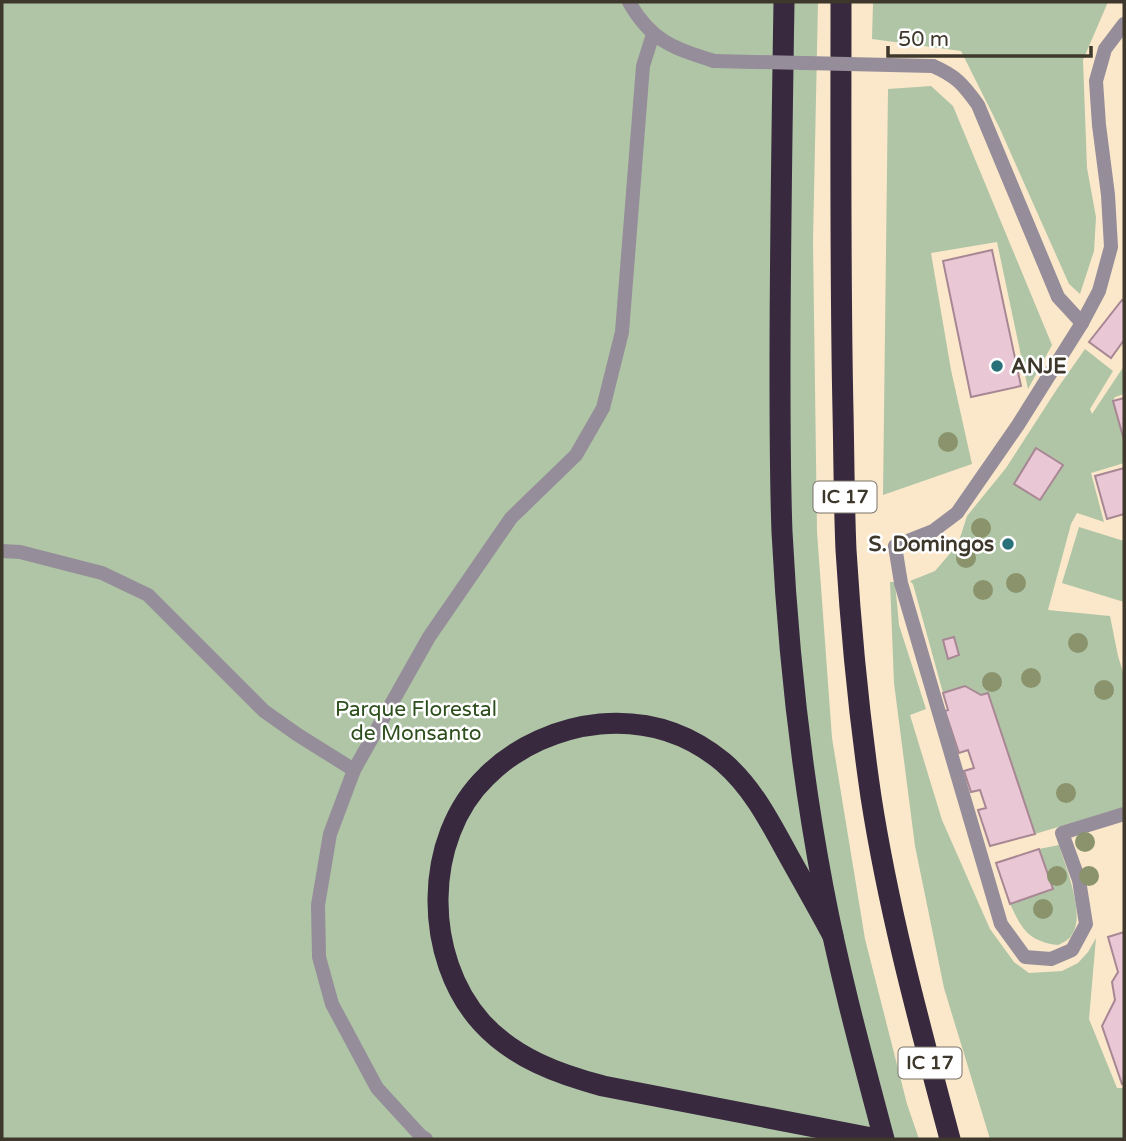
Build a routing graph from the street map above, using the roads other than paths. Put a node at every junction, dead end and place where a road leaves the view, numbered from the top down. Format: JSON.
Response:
{"nodes":[{"id":1,"x":629,"y":2,"type":"edge"},
{"id":2,"x":784,"y":2,"type":"edge"},
{"id":3,"x":841,"y":2,"type":"edge"},
{"id":4,"x":1124,"y":24,"type":"edge"},
{"id":5,"x":653,"y":34,"type":"junction"},
{"id":6,"x":1082,"y":323,"type":"junction"},
{"id":7,"x":2,"y":551,"type":"edge"},
{"id":8,"x":354,"y":770,"type":"junction"},
{"id":9,"x":1124,"y":814,"type":"edge"},
{"id":10,"x":833,"y":936,"type":"junction"},
{"id":11,"x":426,"y":1139,"type":"edge"},
{"id":12,"x":877,"y":1139,"type":"edge"},
{"id":13,"x":884,"y":1139,"type":"edge"},
{"id":14,"x":950,"y":1139,"type":"edge"}],
"edges":[{"from":1,"to":5,"type":"street"},
{"from":2,"to":10,"type":"highway","number":"IC 17"},
{"from":3,"to":14,"type":"highway","number":"IC 17"},
{"from":4,"to":6,"type":"street"},
{"from":5,"to":6,"type":"street","bridge":true},
{"from":5,"to":8,"type":"street"},
{"from":6,"to":9,"type":"street"},
{"from":7,"to":8,"type":"street"},
{"from":8,"to":11,"type":"street"},
{"from":10,"to":12,"type":"highway"},
{"from":10,"to":13,"type":"highway","number":"IC 17"}]}
